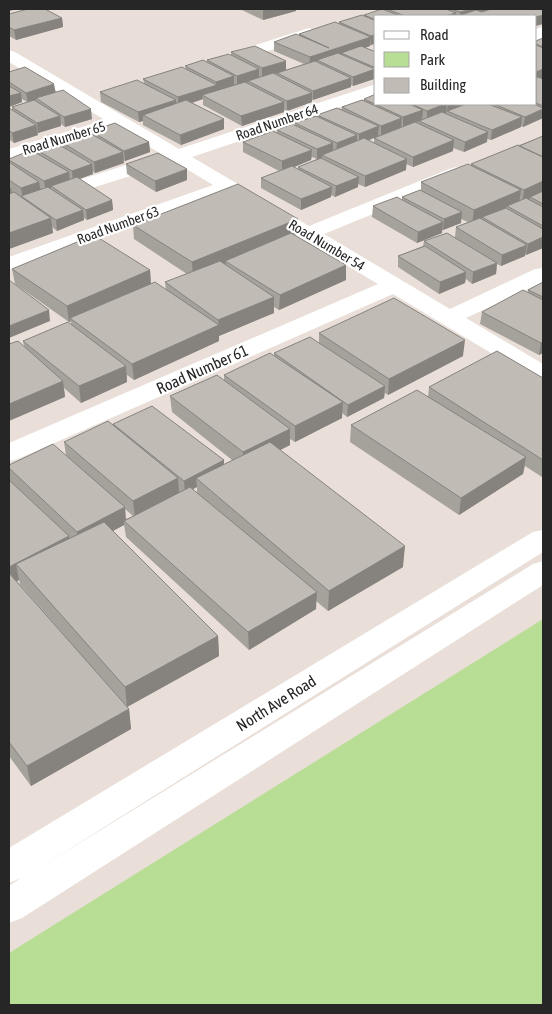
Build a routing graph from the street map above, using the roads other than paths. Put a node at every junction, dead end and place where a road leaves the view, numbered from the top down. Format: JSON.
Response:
{"nodes":[{"id":1,"x":324,"y":29,"type":"edge"},
{"id":2,"x":9,"y":55,"type":"edge"},
{"id":3,"x":212,"y":63,"type":"edge"},
{"id":4,"x":29,"y":68,"type":"junction"},
{"id":5,"x":9,"y":73,"type":"edge"},
{"id":6,"x":374,"y":90,"type":"edge"},
{"id":7,"x":120,"y":121,"type":"junction"},
{"id":8,"x":9,"y":155,"type":"edge"},
{"id":9,"x":179,"y":155,"type":"junction"},
{"id":10,"x":472,"y":167,"type":"edge"},
{"id":11,"x":261,"y":185,"type":"edge"},
{"id":12,"x":234,"y":189,"type":"junction"},
{"id":13,"x":9,"y":208,"type":"edge"},
{"id":14,"x":308,"y":234,"type":"junction"},
{"id":15,"x":276,"y":247,"type":"edge"},
{"id":16,"x":9,"y":264,"type":"edge"},
{"id":17,"x":543,"y":274,"type":"edge"},
{"id":18,"x":395,"y":285,"type":"junction"},
{"id":19,"x":451,"y":317,"type":"junction"},
{"id":20,"x":543,"y":374,"type":"edge"},
{"id":21,"x":9,"y":453,"type":"edge"},
{"id":22,"x":543,"y":539,"type":"edge"},
{"id":23,"x":543,"y":571,"type":"edge"},
{"id":24,"x":9,"y":868,"type":"edge"},
{"id":25,"x":9,"y":906,"type":"edge"}],
"edges":[{"from":1,"to":3,"type":"street"},
{"from":2,"to":4,"type":"street","name":"Road Number 54"},
{"from":4,"to":5,"type":"street"},
{"from":4,"to":7,"type":"street","name":"Road Number 54"},
{"from":6,"to":9,"type":"street","name":"Road Number 64"},
{"from":7,"to":8,"type":"street","name":"Road Number 65"},
{"from":7,"to":9,"type":"street","name":"Road Number 54"},
{"from":9,"to":12,"type":"street","name":"Road Number 54"},
{"from":9,"to":13,"type":"street","name":"Road Number 64"},
{"from":10,"to":14,"type":"street"},
{"from":11,"to":12,"type":"street","name":"Road Number 63"},
{"from":12,"to":14,"type":"street","name":"Road Number 54"},
{"from":12,"to":16,"type":"street","name":"Road Number 63"},
{"from":14,"to":15,"type":"street"},
{"from":14,"to":18,"type":"street","name":"Road Number 54"},
{"from":17,"to":19,"type":"street"},
{"from":18,"to":19,"type":"street","name":"Road Number 54"},
{"from":18,"to":21,"type":"street","name":"Road Number 61"},
{"from":19,"to":20,"type":"street","name":"Road Number 54"},
{"from":22,"to":24,"type":"street","name":"North Ave Road"},
{"from":23,"to":25,"type":"street"}]}
